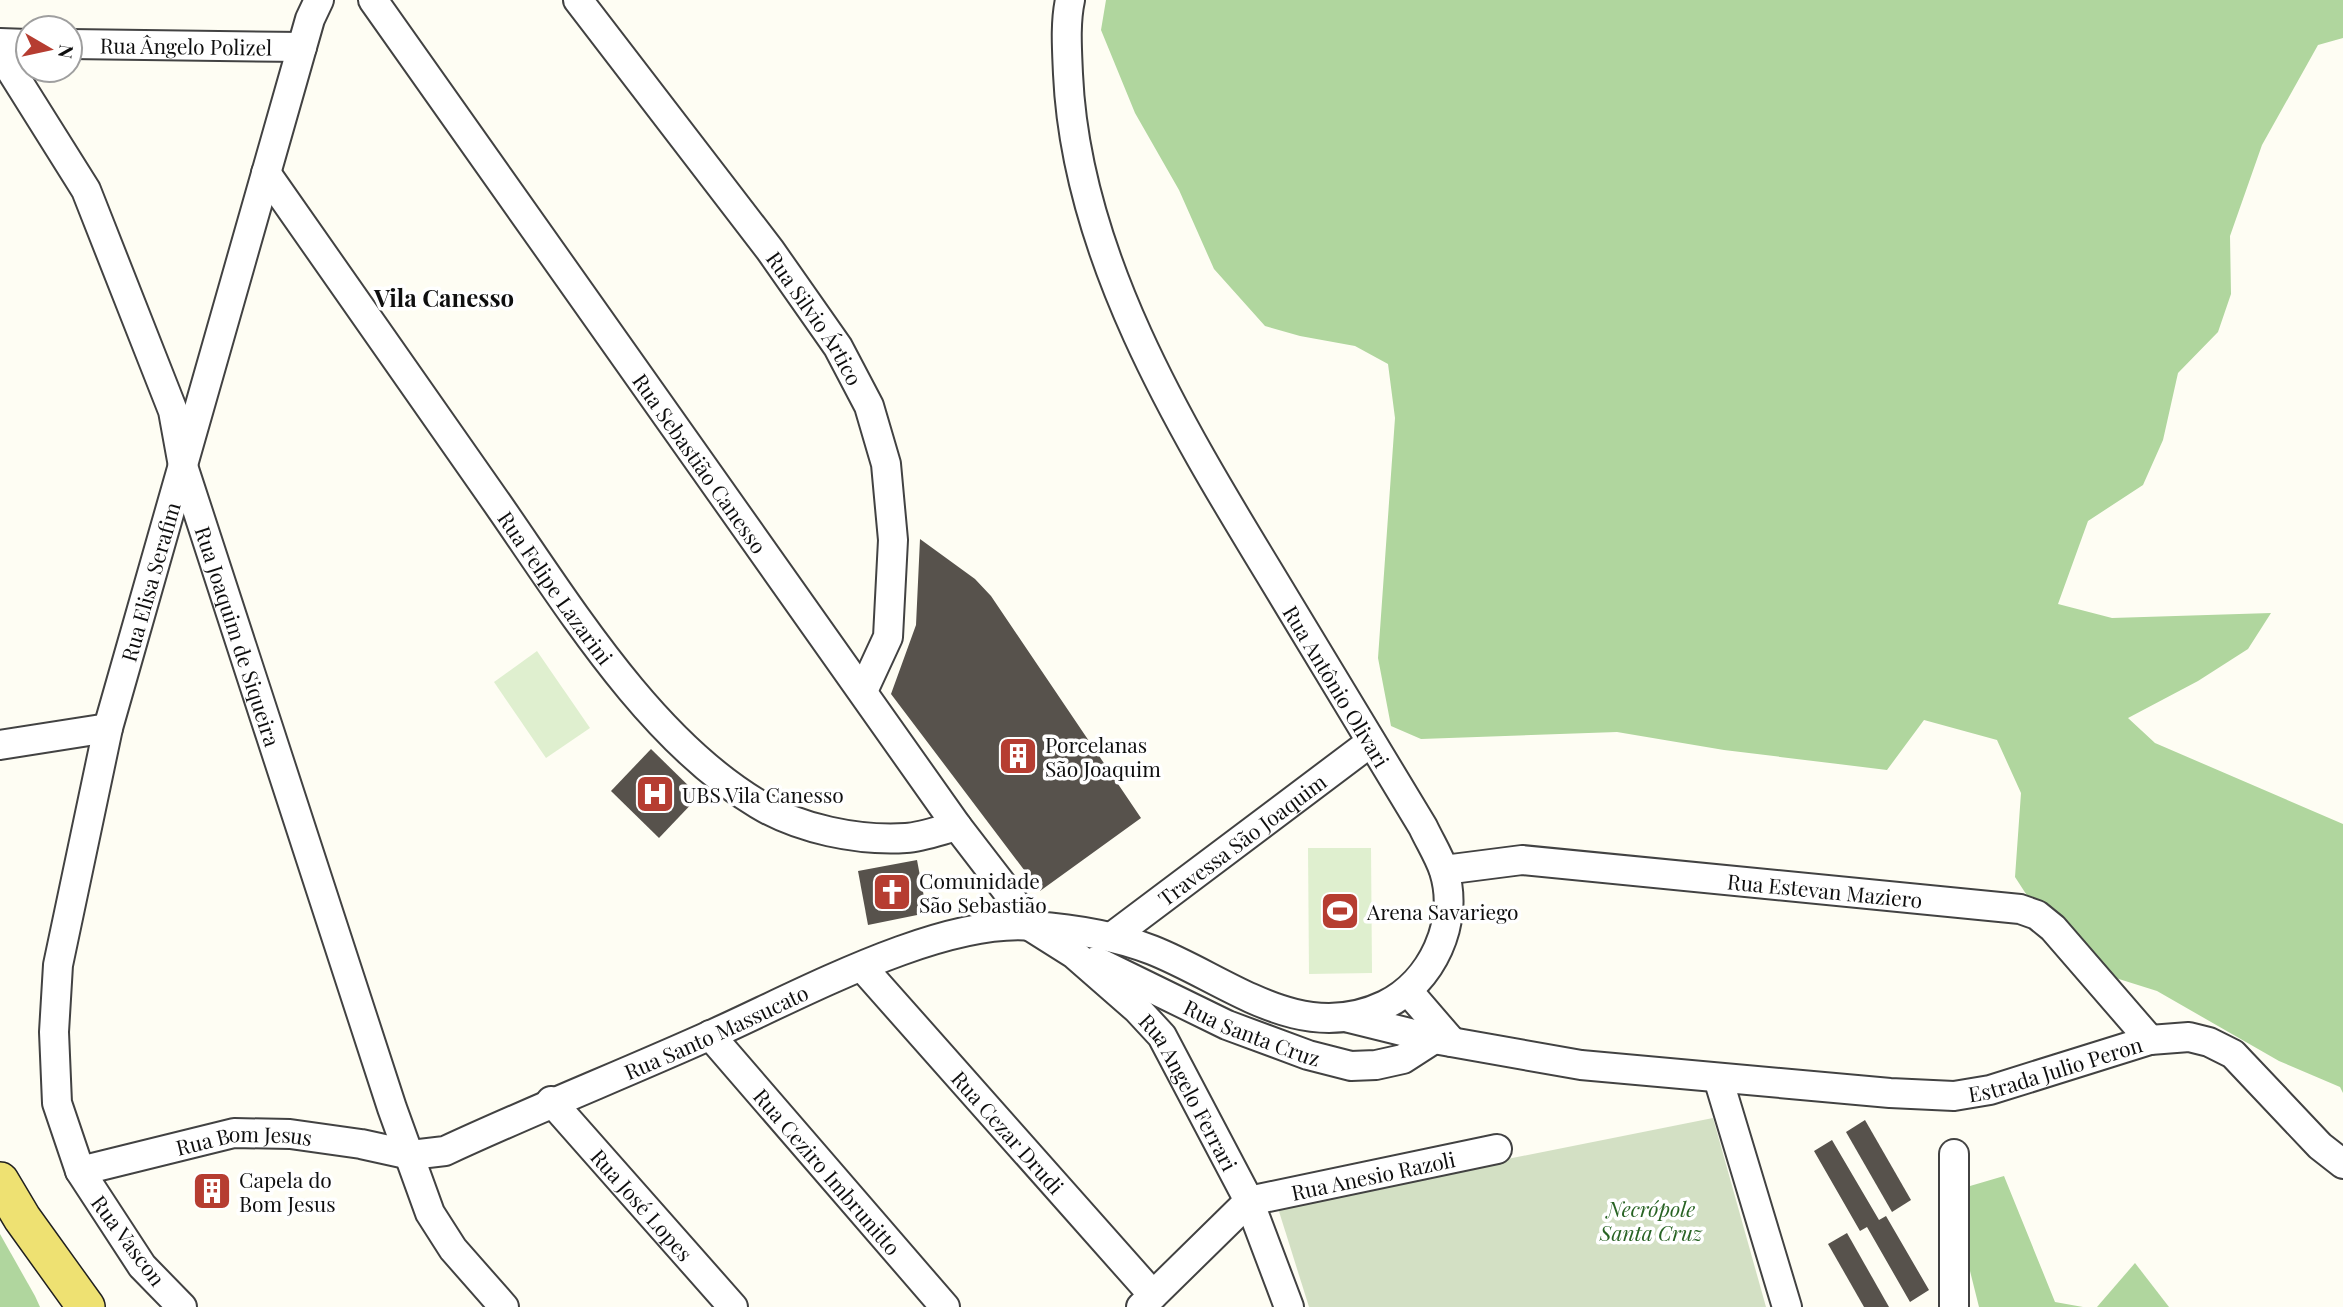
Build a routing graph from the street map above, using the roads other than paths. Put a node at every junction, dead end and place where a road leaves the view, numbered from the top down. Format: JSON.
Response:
{"nodes":[{"id":1,"x":319,"y":0,"type":"edge"},
{"id":2,"x":373,"y":0,"type":"edge"},
{"id":3,"x":578,"y":0,"type":"edge"},
{"id":4,"x":1069,"y":1,"type":"edge"},
{"id":5,"x":84,"y":44,"type":"edge"},
{"id":6,"x":302,"y":47,"type":"junction"},
{"id":7,"x":0,"y":53,"type":"edge"},
{"id":8,"x":266,"y":173,"type":"junction"},
{"id":9,"x":183,"y":466,"type":"junction"},
{"id":10,"x":863,"y":691,"type":"junction"},
{"id":11,"x":108,"y":728,"type":"junction"},
{"id":12,"x":1371,"y":742,"type":"junction"},
{"id":13,"x":0,"y":745,"type":"edge"},
{"id":14,"x":957,"y":826,"type":"junction"},
{"id":15,"x":1444,"y":870,"type":"junction"},
{"id":16,"x":1028,"y":925,"type":"junction"},
{"id":17,"x":1113,"y":936,"type":"junction"},
{"id":18,"x":1074,"y":954,"type":"junction"},
{"id":19,"x":863,"y":968,"type":"junction"},
{"id":20,"x":1408,"y":991,"type":"junction"},
{"id":21,"x":1349,"y":1018,"type":"junction"},
{"id":22,"x":710,"y":1035,"type":"junction"},
{"id":23,"x":2150,"y":1040,"type":"junction"},
{"id":24,"x":1443,"y":1041,"type":"junction"},
{"id":25,"x":1717,"y":1078,"type":"junction"},
{"id":26,"x":551,"y":1101,"type":"junction"},
{"id":27,"x":1497,"y":1149,"type":"dead end"},
{"id":28,"x":1954,"y":1154,"type":"dead end"},
{"id":29,"x":411,"y":1155,"type":"junction"},
{"id":30,"x":2343,"y":1164,"type":"edge"},
{"id":31,"x":79,"y":1171,"type":"junction"},
{"id":32,"x":0,"y":1181,"type":"edge"},
{"id":33,"x":1249,"y":1201,"type":"junction"},
{"id":34,"x":0,"y":1229,"type":"edge"},
{"id":35,"x":1147,"y":1301,"type":"edge"},
{"id":36,"x":53,"y":1307,"type":"edge"},
{"id":37,"x":86,"y":1307,"type":"edge"},
{"id":38,"x":182,"y":1307,"type":"edge"},
{"id":39,"x":504,"y":1307,"type":"edge"},
{"id":40,"x":733,"y":1307,"type":"edge"},
{"id":41,"x":945,"y":1307,"type":"edge"},
{"id":42,"x":1289,"y":1307,"type":"edge"},
{"id":43,"x":1787,"y":1307,"type":"edge"},
{"id":44,"x":1954,"y":1307,"type":"edge"}],
"edges":[{"from":1,"to":6,"type":"street","name":"Rua Elisa Serafim"},
{"from":2,"to":10,"type":"street","name":"Rua Sebastião Canesso"},
{"from":3,"to":10,"type":"street","name":"Rua Silvio Ártico"},
{"from":4,"to":12,"type":"street","name":"Rua Antônio Olivari"},
{"from":5,"to":6,"type":"street","name":"Rua Ângelo Polizel"},
{"from":6,"to":8,"type":"street","name":"Rua Elisa Serafim"},
{"from":7,"to":9,"type":"street","name":"Rua Joaquim de Siqueira"},
{"from":8,"to":9,"type":"street","name":"Rua Elisa Serafim"},
{"from":8,"to":14,"type":"street","name":"Rua Felipe Lazarini"},
{"from":9,"to":11,"type":"street","name":"Rua Elisa Serafim"},
{"from":9,"to":29,"type":"street","name":"Rua Joaquim de Siqueira"},
{"from":10,"to":14,"type":"street","name":"Rua Sebastião Canesso"},
{"from":11,"to":13,"type":"street"},
{"from":11,"to":31,"type":"street","name":"Rua Elisa Serafim"},
{"from":12,"to":15,"type":"street","name":"Rua Antônio Olivari"},
{"from":12,"to":17,"type":"street","name":"Travessa São Joaquim"},
{"from":14,"to":16,"type":"street","name":"Rua Sebastião Canesso"},
{"from":15,"to":20,"type":"street","name":"Rua Antônio Olivari"},
{"from":15,"to":23,"type":"street","name":"Rua Estevan Maziero"},
{"from":16,"to":17,"type":"street","name":"Rua Antônio Olivari"},
{"from":16,"to":18,"type":"street","name":"Rua Angelo Ferrari"},
{"from":16,"to":19,"type":"street","name":"Rua Santo Massucato"},
{"from":17,"to":21,"type":"street","name":"Rua Antônio Olivari"},
{"from":18,"to":24,"type":"street","name":"Rua Santa Cruz"},
{"from":18,"to":33,"type":"street","name":"Rua Angelo Ferrari"},
{"from":19,"to":22,"type":"street","name":"Rua Santo Massucato"},
{"from":19,"to":35,"type":"street","name":"Rua Cezar Drudi"},
{"from":20,"to":21,"type":"street","name":"Rua Antônio Olivari"},
{"from":20,"to":24,"type":"street"},
{"from":21,"to":24,"type":"street","name":"Estrada Julio Peron"},
{"from":22,"to":26,"type":"street","name":"Rua Santo Massucato"},
{"from":22,"to":41,"type":"street","name":"Rua Ceziro Imbrunitto"},
{"from":23,"to":25,"type":"street","name":"Estrada Julio Peron"},
{"from":23,"to":30,"type":"street","name":"Estrada Julio Peron"},
{"from":24,"to":25,"type":"street","name":"Estrada Julio Peron"},
{"from":25,"to":43,"type":"street"},
{"from":26,"to":29,"type":"street","name":"Rua Santo Massucato"},
{"from":26,"to":40,"type":"street","name":"Rua José Lopes"},
{"from":27,"to":33,"type":"street","name":"Rua Anesio Razoli"},
{"from":28,"to":44,"type":"street"},
{"from":29,"to":31,"type":"street","name":"Rua Bom Jesus"},
{"from":29,"to":39,"type":"street","name":"Rua Joaquim de Siqueira"},
{"from":31,"to":38,"type":"street","name":"Rua Vascon"},
{"from":32,"to":37,"type":"main road"},
{"from":33,"to":35,"type":"street"},
{"from":33,"to":42,"type":"street","name":"Rua Angelo Ferrari"},
{"from":34,"to":36,"type":"main road"}]}
